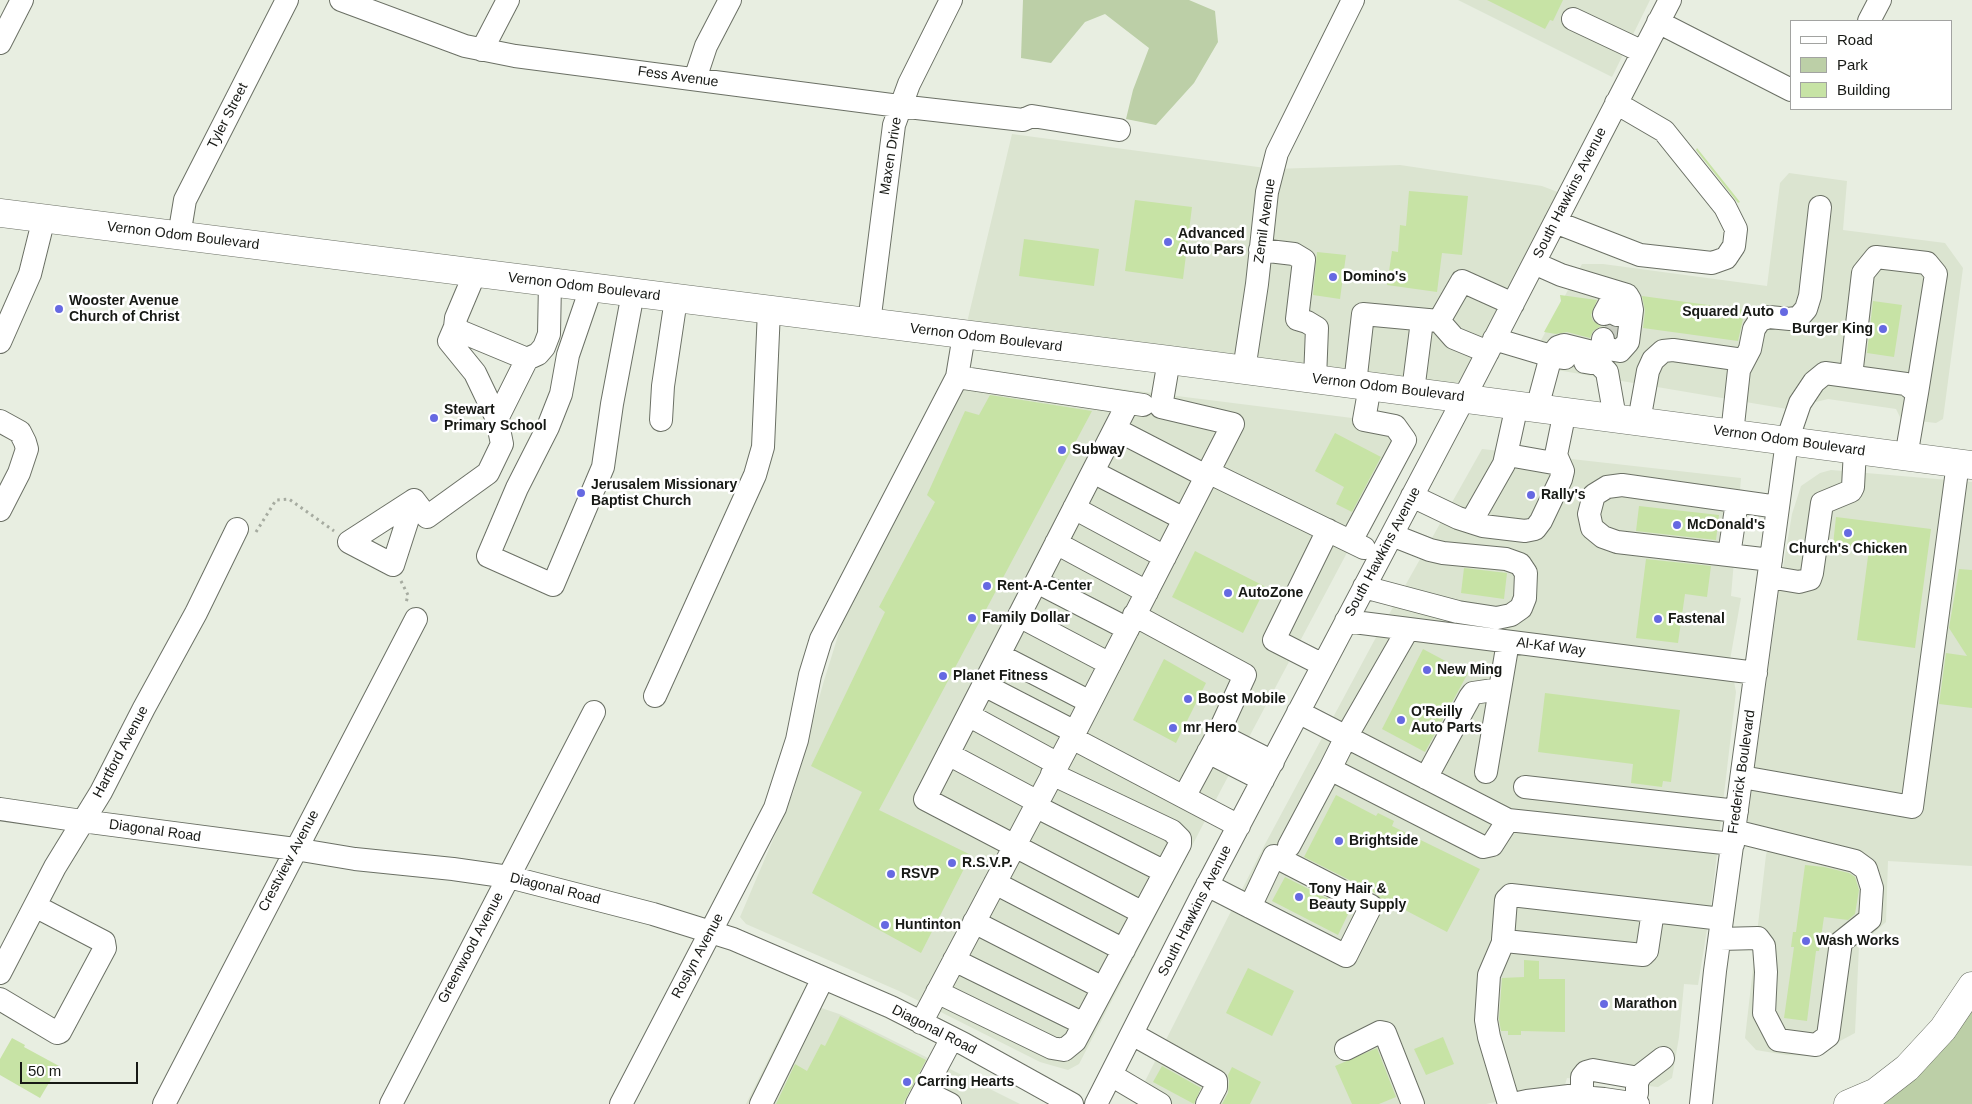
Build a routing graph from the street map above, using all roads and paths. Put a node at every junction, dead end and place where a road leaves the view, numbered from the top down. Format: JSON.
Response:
{"nodes":[{"id":1,"x":22,"y":0,"type":"edge"},
{"id":2,"x":287,"y":0,"type":"edge"},
{"id":3,"x":341,"y":0,"type":"edge"},
{"id":4,"x":508,"y":0,"type":"edge"},
{"id":5,"x":730,"y":0,"type":"edge"},
{"id":6,"x":951,"y":0,"type":"edge"},
{"id":7,"x":1353,"y":0,"type":"edge"},
{"id":8,"x":1670,"y":0,"type":"edge"},
{"id":9,"x":1880,"y":0,"type":"edge"},
{"id":10,"x":1573,"y":19,"type":"dead end"},
{"id":11,"x":1870,"y":20,"type":"edge"},
{"id":12,"x":1658,"y":22,"type":"junction"},
{"id":13,"x":0,"y":43,"type":"edge"},
{"id":14,"x":482,"y":50,"type":"junction"},
{"id":15,"x":1643,"y":52,"type":"junction"},
{"id":16,"x":695,"y":79,"type":"junction"},
{"id":17,"x":1790,"y":89,"type":"edge"},
{"id":18,"x":1616,"y":103,"type":"junction"},
{"id":19,"x":899,"y":106,"type":"junction"},
{"id":20,"x":1119,"y":130,"type":"dead end"},
{"id":21,"x":1820,"y":207,"type":"dead end"},
{"id":22,"x":0,"y":213,"type":"edge"},
{"id":23,"x":44,"y":218,"type":"junction"},
{"id":24,"x":1555,"y":222,"type":"junction"},
{"id":25,"x":179,"y":236,"type":"junction"},
{"id":26,"x":1260,"y":250,"type":"junction"},
{"id":27,"x":1534,"y":263,"type":"junction"},
{"id":28,"x":475,"y":273,"type":"junction"},
{"id":29,"x":550,"y":283,"type":"junction"},
{"id":30,"x":591,"y":288,"type":"junction"},
{"id":31,"x":633,"y":293,"type":"junction"},
{"id":32,"x":676,"y":299,"type":"junction"},
{"id":33,"x":1513,"y":304,"type":"junction"},
{"id":34,"x":769,"y":310,"type":"junction"},
{"id":35,"x":1430,"y":321,"type":"junction"},
{"id":36,"x":869,"y":323,"type":"junction"},
{"id":37,"x":455,"y":327,"type":"junction"},
{"id":38,"x":964,"y":335,"type":"junction"},
{"id":39,"x":0,"y":342,"type":"edge"},
{"id":40,"x":1491,"y":346,"type":"junction"},
{"id":41,"x":1585,"y":356,"type":"junction"},
{"id":42,"x":527,"y":359,"type":"junction"},
{"id":43,"x":1169,"y":360,"type":"junction"},
{"id":44,"x":1743,"y":360,"type":"junction"},
{"id":45,"x":1244,"y":370,"type":"junction"},
{"id":46,"x":1851,"y":376,"type":"junction"},
{"id":47,"x":957,"y":377,"type":"junction"},
{"id":48,"x":1315,"y":379,"type":"junction"},
{"id":49,"x":1363,"y":385,"type":"junction"},
{"id":50,"x":1413,"y":391,"type":"junction"},
{"id":51,"x":1917,"y":393,"type":"junction"},
{"id":52,"x":1464,"y":398,"type":"junction"},
{"id":53,"x":1128,"y":403,"type":"junction"},
{"id":54,"x":1527,"y":406,"type":"junction"},
{"id":55,"x":1161,"y":408,"type":"junction"},
{"id":56,"x":1565,"y":411,"type":"junction"},
{"id":57,"x":497,"y":419,"type":"junction"},
{"id":58,"x":661,"y":420,"type":"dead end"},
{"id":59,"x":1627,"y":420,"type":"junction"},
{"id":60,"x":0,"y":421,"type":"edge"},
{"id":61,"x":1115,"y":429,"type":"junction"},
{"id":62,"x":1732,"y":434,"type":"junction"},
{"id":63,"x":1788,"y":441,"type":"junction"},
{"id":64,"x":1855,"y":450,"type":"junction"},
{"id":65,"x":1508,"y":455,"type":"junction"},
{"id":66,"x":1906,"y":457,"type":"junction"},
{"id":67,"x":1559,"y":464,"type":"junction"},
{"id":68,"x":1965,"y":464,"type":"edge"},
{"id":69,"x":1093,"y":472,"type":"junction"},
{"id":70,"x":1207,"y":474,"type":"junction"},
{"id":71,"x":1412,"y":496,"type":"junction"},
{"id":72,"x":414,"y":500,"type":"junction"},
{"id":73,"x":1737,"y":502,"type":"junction"},
{"id":74,"x":1778,"y":507,"type":"junction"},
{"id":75,"x":1074,"y":508,"type":"junction"},
{"id":76,"x":0,"y":510,"type":"edge"},
{"id":77,"x":1184,"y":520,"type":"junction"},
{"id":78,"x":1471,"y":522,"type":"junction"},
{"id":79,"x":1328,"y":530,"type":"junction"},
{"id":80,"x":246,"y":531,"type":"joint"},
{"id":81,"x":1392,"y":534,"type":"junction"},
{"id":82,"x":1351,"y":541,"type":"junction"},
{"id":83,"x":349,"y":542,"type":"junction"},
{"id":84,"x":1056,"y":543,"type":"junction"},
{"id":85,"x":1729,"y":555,"type":"junction"},
{"id":86,"x":1165,"y":557,"type":"junction"},
{"id":87,"x":1380,"y":557,"type":"junction"},
{"id":88,"x":394,"y":565,"type":"junction"},
{"id":89,"x":1770,"y":569,"type":"junction"},
{"id":90,"x":1036,"y":582,"type":"junction"},
{"id":91,"x":1364,"y":587,"type":"junction"},
{"id":92,"x":1147,"y":592,"type":"junction"},
{"id":93,"x":411,"y":612,"type":"joint"},
{"id":94,"x":1458,"y":612,"type":"junction"},
{"id":95,"x":1019,"y":616,"type":"junction"},
{"id":96,"x":1346,"y":621,"type":"junction"},
{"id":97,"x":1131,"y":622,"type":"junction"},
{"id":98,"x":1408,"y":629,"type":"junction"},
{"id":99,"x":1455,"y":635,"type":"junction"},
{"id":100,"x":1508,"y":642,"type":"junction"},
{"id":101,"x":999,"y":655,"type":"junction"},
{"id":102,"x":1110,"y":664,"type":"junction"},
{"id":103,"x":1323,"y":665,"type":"junction"},
{"id":104,"x":1756,"y":674,"type":"junction"},
{"id":105,"x":984,"y":685,"type":"junction"},
{"id":106,"x":1500,"y":689,"type":"junction"},
{"id":107,"x":655,"y":696,"type":"dead end"},
{"id":108,"x":1090,"y":702,"type":"junction"},
{"id":109,"x":594,"y":712,"type":"dead end"},
{"id":110,"x":1298,"y":712,"type":"junction"},
{"id":111,"x":968,"y":715,"type":"junction"},
{"id":112,"x":1073,"y":735,"type":"junction"},
{"id":113,"x":1346,"y":737,"type":"junction"},
{"id":114,"x":1213,"y":743,"type":"junction"},
{"id":115,"x":948,"y":754,"type":"junction"},
{"id":116,"x":1055,"y":769,"type":"junction"},
{"id":117,"x":1330,"y":769,"type":"junction"},
{"id":118,"x":1268,"y":771,"type":"junction"},
{"id":119,"x":1486,"y":772,"type":"dead end"},
{"id":120,"x":1742,"y":777,"type":"junction"},
{"id":121,"x":1426,"y":778,"type":"junction"},
{"id":122,"x":1525,"y":787,"type":"dead end"},
{"id":123,"x":1184,"y":797,"type":"junction"},
{"id":124,"x":1036,"y":804,"type":"junction"},
{"id":125,"x":0,"y":809,"type":"edge"},
{"id":126,"x":1508,"y":820,"type":"junction"},
{"id":127,"x":82,"y":821,"type":"junction"},
{"id":128,"x":1238,"y":826,"type":"junction"},
{"id":129,"x":1735,"y":829,"type":"junction"},
{"id":130,"x":1015,"y":846,"type":"junction"},
{"id":131,"x":1289,"y":846,"type":"dead end"},
{"id":132,"x":296,"y":849,"type":"junction"},
{"id":133,"x":1165,"y":872,"type":"junction"},
{"id":134,"x":509,"y":877,"type":"junction"},
{"id":135,"x":995,"y":883,"type":"junction"},
{"id":136,"x":1207,"y":885,"type":"junction"},
{"id":137,"x":35,"y":906,"type":"junction"},
{"id":138,"x":1250,"y":907,"type":"junction"},
{"id":139,"x":1653,"y":912,"type":"junction"},
{"id":140,"x":1143,"y":913,"type":"junction"},
{"id":141,"x":974,"y":922,"type":"junction"},
{"id":142,"x":1721,"y":929,"type":"junction"},
{"id":143,"x":711,"y":931,"type":"junction"},
{"id":144,"x":1504,"y":940,"type":"junction"},
{"id":145,"x":1124,"y":950,"type":"junction"},
{"id":146,"x":954,"y":960,"type":"junction"},
{"id":147,"x":0,"y":973,"type":"edge"},
{"id":148,"x":823,"y":978,"type":"junction"},
{"id":149,"x":1972,"y":986,"type":"edge"},
{"id":150,"x":1103,"y":988,"type":"junction"},
{"id":151,"x":937,"y":992,"type":"junction"},
{"id":152,"x":0,"y":999,"type":"edge"},
{"id":153,"x":921,"y":1022,"type":"junction"},
{"id":154,"x":1084,"y":1024,"type":"junction"},
{"id":155,"x":1132,"y":1034,"type":"junction"},
{"id":156,"x":952,"y":1038,"type":"junction"},
{"id":157,"x":1346,"y":1049,"type":"dead end"},
{"id":158,"x":1663,"y":1058,"type":"dead end"},
{"id":159,"x":1111,"y":1075,"type":"junction"},
{"id":160,"x":1639,"y":1078,"type":"junction"},
{"id":161,"x":1582,"y":1097,"type":"junction"},
{"id":162,"x":921,"y":1098,"type":"edge"},
{"id":163,"x":1157,"y":1103,"type":"edge"},
{"id":164,"x":164,"y":1104,"type":"edge"},
{"id":165,"x":391,"y":1104,"type":"edge"},
{"id":166,"x":620,"y":1104,"type":"edge"},
{"id":167,"x":761,"y":1104,"type":"edge"},
{"id":168,"x":950,"y":1104,"type":"edge"},
{"id":169,"x":1072,"y":1104,"type":"edge"},
{"id":170,"x":1096,"y":1104,"type":"edge"},
{"id":171,"x":1207,"y":1104,"type":"edge"},
{"id":172,"x":1413,"y":1104,"type":"edge"},
{"id":173,"x":1509,"y":1104,"type":"edge"},
{"id":174,"x":1513,"y":1104,"type":"edge"},
{"id":175,"x":1637,"y":1104,"type":"edge"},
{"id":176,"x":1701,"y":1104,"type":"edge"},
{"id":177,"x":1848,"y":1104,"type":"edge"}],
"edges":[{"from":1,"to":13,"type":"street"},
{"from":2,"to":25,"type":"street","name":"Tyler Street"},
{"from":3,"to":14,"type":"street","name":"Fess Avenue"},
{"from":4,"to":14,"type":"street"},
{"from":5,"to":16,"type":"street"},
{"from":6,"to":19,"type":"street","name":"Maxen Drive"},
{"from":7,"to":26,"type":"street","name":"Zemil Avenue"},
{"from":8,"to":12,"type":"street","name":"South Hawkins Avenue"},
{"from":9,"to":11,"type":"street"},
{"from":10,"to":15,"type":"street"},
{"from":12,"to":15,"type":"street","name":"South Hawkins Avenue"},
{"from":12,"to":17,"type":"street"},
{"from":14,"to":16,"type":"street","name":"Fess Avenue"},
{"from":15,"to":18,"type":"street","name":"South Hawkins Avenue"},
{"from":16,"to":19,"type":"street","name":"Fess Avenue"},
{"from":18,"to":24,"type":"street","name":"South Hawkins Avenue"},
{"from":18,"to":24,"type":"street"},
{"from":19,"to":20,"type":"street","name":"Fess Avenue"},
{"from":19,"to":36,"type":"street","name":"Maxen Drive"},
{"from":21,"to":44,"type":"street"},
{"from":22,"to":23,"type":"main road","name":"Vernon Odom Boulevard"},
{"from":23,"to":25,"type":"main road","name":"Vernon Odom Boulevard"},
{"from":23,"to":39,"type":"street"},
{"from":24,"to":27,"type":"street","name":"South Hawkins Avenue"},
{"from":25,"to":28,"type":"main road","name":"Vernon Odom Boulevard"},
{"from":26,"to":45,"type":"street","name":"Zemil Avenue"},
{"from":26,"to":48,"type":"street"},
{"from":27,"to":33,"type":"street","name":"South Hawkins Avenue"},
{"from":27,"to":41,"type":"street"},
{"from":28,"to":29,"type":"main road","name":"Vernon Odom Boulevard"},
{"from":28,"to":37,"type":"street"},
{"from":29,"to":30,"type":"main road","name":"Vernon Odom Boulevard"},
{"from":29,"to":42,"type":"street"},
{"from":30,"to":31,"type":"main road","name":"Vernon Odom Boulevard"},
{"from":30,"to":31,"type":"street"},
{"from":31,"to":32,"type":"main road","name":"Vernon Odom Boulevard"},
{"from":32,"to":34,"type":"main road","name":"Vernon Odom Boulevard"},
{"from":32,"to":58,"type":"street"},
{"from":33,"to":35,"type":"street"},
{"from":33,"to":40,"type":"street","name":"South Hawkins Avenue"},
{"from":34,"to":36,"type":"main road","name":"Vernon Odom Boulevard"},
{"from":34,"to":107,"type":"street"},
{"from":35,"to":40,"type":"street"},
{"from":35,"to":49,"type":"street"},
{"from":35,"to":50,"type":"street"},
{"from":36,"to":38,"type":"main road","name":"Vernon Odom Boulevard"},
{"from":37,"to":42,"type":"street"},
{"from":37,"to":57,"type":"street"},
{"from":38,"to":43,"type":"main road","name":"Vernon Odom Boulevard"},
{"from":38,"to":47,"type":"street","name":"Roslyn Avenue"},
{"from":40,"to":41,"type":"street"},
{"from":40,"to":52,"type":"street","name":"South Hawkins Avenue"},
{"from":41,"to":54,"type":"street"},
{"from":41,"to":59,"type":"street"},
{"from":42,"to":57,"type":"street"},
{"from":43,"to":45,"type":"main road","name":"Vernon Odom Boulevard"},
{"from":43,"to":55,"type":"street"},
{"from":44,"to":59,"type":"street"},
{"from":44,"to":62,"type":"street"},
{"from":45,"to":48,"type":"main road","name":"Vernon Odom Boulevard"},
{"from":46,"to":51,"type":"street","name":"Frederick Boulevard"},
{"from":46,"to":51,"type":"street"},
{"from":46,"to":63,"type":"street","name":"Frederick Boulevard"},
{"from":47,"to":53,"type":"street"},
{"from":47,"to":143,"type":"street","name":"Roslyn Avenue"},
{"from":48,"to":49,"type":"main road","name":"Vernon Odom Boulevard"},
{"from":49,"to":50,"type":"main road","name":"Vernon Odom Boulevard"},
{"from":49,"to":82,"type":"street"},
{"from":50,"to":52,"type":"main road","name":"Vernon Odom Boulevard"},
{"from":51,"to":66,"type":"street"},
{"from":52,"to":54,"type":"main road","name":"Vernon Odom Boulevard"},
{"from":52,"to":71,"type":"street","name":"South Hawkins Avenue"},
{"from":53,"to":55,"type":"street"},
{"from":53,"to":61,"type":"street"},
{"from":54,"to":56,"type":"main road","name":"Vernon Odom Boulevard"},
{"from":54,"to":65,"type":"street"},
{"from":55,"to":70,"type":"street"},
{"from":56,"to":59,"type":"main road","name":"Vernon Odom Boulevard"},
{"from":56,"to":67,"type":"street"},
{"from":57,"to":72,"type":"street"},
{"from":59,"to":62,"type":"main road","name":"Vernon Odom Boulevard"},
{"from":60,"to":76,"type":"street"},
{"from":61,"to":69,"type":"street"},
{"from":61,"to":70,"type":"street"},
{"from":62,"to":63,"type":"main road","name":"Vernon Odom Boulevard"},
{"from":63,"to":64,"type":"main road","name":"Vernon Odom Boulevard"},
{"from":63,"to":74,"type":"street","name":"Frederick Boulevard"},
{"from":64,"to":66,"type":"main road","name":"Vernon Odom Boulevard"},
{"from":64,"to":89,"type":"street"},
{"from":65,"to":67,"type":"street"},
{"from":65,"to":78,"type":"street"},
{"from":66,"to":68,"type":"main road","name":"Vernon Odom Boulevard"},
{"from":67,"to":78,"type":"street"},
{"from":68,"to":120,"type":"street"},
{"from":69,"to":75,"type":"street"},
{"from":69,"to":77,"type":"street"},
{"from":70,"to":77,"type":"street"},
{"from":70,"to":79,"type":"street"},
{"from":71,"to":78,"type":"street"},
{"from":71,"to":81,"type":"street","name":"South Hawkins Avenue"},
{"from":72,"to":83,"type":"street"},
{"from":72,"to":88,"type":"street"},
{"from":73,"to":74,"type":"street"},
{"from":73,"to":85,"type":"street"},
{"from":73,"to":85,"type":"street"},
{"from":74,"to":89,"type":"street","name":"Frederick Boulevard"},
{"from":75,"to":84,"type":"street"},
{"from":75,"to":86,"type":"street"},
{"from":77,"to":86,"type":"street"},
{"from":79,"to":82,"type":"street"},
{"from":79,"to":103,"type":"street"},
{"from":80,"to":83,"type":"path"},
{"from":80,"to":127,"type":"street","name":"Hartford Avenue"},
{"from":81,"to":87,"type":"street","name":"South Hawkins Avenue"},
{"from":81,"to":94,"type":"street"},
{"from":82,"to":87,"type":"street"},
{"from":83,"to":88,"type":"street"},
{"from":84,"to":90,"type":"street"},
{"from":84,"to":92,"type":"street"},
{"from":85,"to":89,"type":"street"},
{"from":86,"to":92,"type":"street"},
{"from":87,"to":91,"type":"street","name":"South Hawkins Avenue"},
{"from":88,"to":93,"type":"path"},
{"from":89,"to":104,"type":"street","name":"Frederick Boulevard"},
{"from":90,"to":95,"type":"street"},
{"from":90,"to":97,"type":"street"},
{"from":91,"to":94,"type":"street"},
{"from":91,"to":96,"type":"street","name":"South Hawkins Avenue"},
{"from":92,"to":97,"type":"street"},
{"from":93,"to":132,"type":"street","name":"Crestview Avenue"},
{"from":94,"to":99,"type":"street"},
{"from":95,"to":101,"type":"street"},
{"from":95,"to":102,"type":"street"},
{"from":96,"to":98,"type":"street","name":"Al-Kaf Way"},
{"from":96,"to":103,"type":"street","name":"South Hawkins Avenue"},
{"from":97,"to":102,"type":"street"},
{"from":97,"to":114,"type":"street"},
{"from":98,"to":99,"type":"street","name":"Al-Kaf Way"},
{"from":98,"to":113,"type":"street"},
{"from":99,"to":100,"type":"street","name":"Al-Kaf Way"},
{"from":100,"to":104,"type":"street","name":"Al-Kaf Way"},
{"from":100,"to":106,"type":"street"},
{"from":101,"to":105,"type":"street"},
{"from":101,"to":108,"type":"street"},
{"from":102,"to":108,"type":"street"},
{"from":103,"to":110,"type":"street","name":"South Hawkins Avenue"},
{"from":104,"to":120,"type":"street","name":"Frederick Boulevard"},
{"from":105,"to":111,"type":"street"},
{"from":105,"to":112,"type":"street"},
{"from":106,"to":119,"type":"street"},
{"from":106,"to":121,"type":"street"},
{"from":108,"to":112,"type":"street"},
{"from":109,"to":134,"type":"street","name":"Greenwood Avenue"},
{"from":110,"to":113,"type":"street"},
{"from":110,"to":118,"type":"street","name":"South Hawkins Avenue"},
{"from":111,"to":115,"type":"street"},
{"from":111,"to":116,"type":"street"},
{"from":112,"to":116,"type":"street"},
{"from":112,"to":123,"type":"street"},
{"from":113,"to":117,"type":"street"},
{"from":113,"to":121,"type":"street"},
{"from":114,"to":118,"type":"street"},
{"from":114,"to":123,"type":"street"},
{"from":115,"to":124,"type":"street"},
{"from":115,"to":130,"type":"street"},
{"from":116,"to":124,"type":"street"},
{"from":116,"to":133,"type":"street"},
{"from":117,"to":126,"type":"street"},
{"from":117,"to":131,"type":"street"},
{"from":118,"to":128,"type":"street","name":"South Hawkins Avenue"},
{"from":120,"to":129,"type":"street","name":"Frederick Boulevard"},
{"from":121,"to":126,"type":"street"},
{"from":122,"to":129,"type":"street"},
{"from":123,"to":128,"type":"street"},
{"from":124,"to":130,"type":"street"},
{"from":124,"to":133,"type":"street"},
{"from":125,"to":127,"type":"street","name":"Diagonal Road"},
{"from":126,"to":129,"type":"street"},
{"from":127,"to":132,"type":"street","name":"Diagonal Road"},
{"from":127,"to":137,"type":"street","name":"Hartford Avenue"},
{"from":128,"to":136,"type":"street","name":"South Hawkins Avenue"},
{"from":129,"to":142,"type":"street","name":"Frederick Boulevard"},
{"from":129,"to":142,"type":"street"},
{"from":130,"to":135,"type":"street"},
{"from":130,"to":140,"type":"street"},
{"from":132,"to":134,"type":"street","name":"Diagonal Road"},
{"from":132,"to":164,"type":"street","name":"Crestview Avenue"},
{"from":133,"to":140,"type":"street"},
{"from":134,"to":143,"type":"street","name":"Diagonal Road"},
{"from":134,"to":165,"type":"street","name":"Greenwood Avenue"},
{"from":135,"to":141,"type":"street"},
{"from":135,"to":145,"type":"street"},
{"from":136,"to":138,"type":"street"},
{"from":136,"to":155,"type":"street","name":"South Hawkins Avenue"},
{"from":137,"to":147,"type":"street","name":"Hartford Avenue"},
{"from":137,"to":152,"type":"street"},
{"from":138,"to":138,"type":"street"},
{"from":139,"to":142,"type":"street"},
{"from":139,"to":144,"type":"street"},
{"from":139,"to":144,"type":"street"},
{"from":140,"to":145,"type":"street"},
{"from":141,"to":146,"type":"street"},
{"from":141,"to":150,"type":"street"},
{"from":142,"to":176,"type":"street","name":"Frederick Boulevard"},
{"from":143,"to":148,"type":"street","name":"Diagonal Road"},
{"from":143,"to":166,"type":"street","name":"Roslyn Avenue"},
{"from":144,"to":173,"type":"street"},
{"from":145,"to":150,"type":"street"},
{"from":146,"to":151,"type":"street"},
{"from":146,"to":154,"type":"street"},
{"from":148,"to":153,"type":"street","name":"Diagonal Road"},
{"from":148,"to":167,"type":"street"},
{"from":149,"to":177,"type":"main road"},
{"from":150,"to":154,"type":"street"},
{"from":151,"to":153,"type":"street"},
{"from":151,"to":154,"type":"street"},
{"from":153,"to":156,"type":"street","name":"Diagonal Road"},
{"from":155,"to":159,"type":"street","name":"South Hawkins Avenue"},
{"from":155,"to":171,"type":"street"},
{"from":156,"to":162,"type":"street"},
{"from":156,"to":169,"type":"street","name":"Diagonal Road"},
{"from":157,"to":172,"type":"street"},
{"from":158,"to":160,"type":"street"},
{"from":159,"to":163,"type":"street"},
{"from":159,"to":170,"type":"street","name":"South Hawkins Avenue"},
{"from":160,"to":161,"type":"street"},
{"from":160,"to":175,"type":"street"},
{"from":161,"to":174,"type":"street"},
{"from":161,"to":175,"type":"street"},
{"from":162,"to":168,"type":"street"}]}
